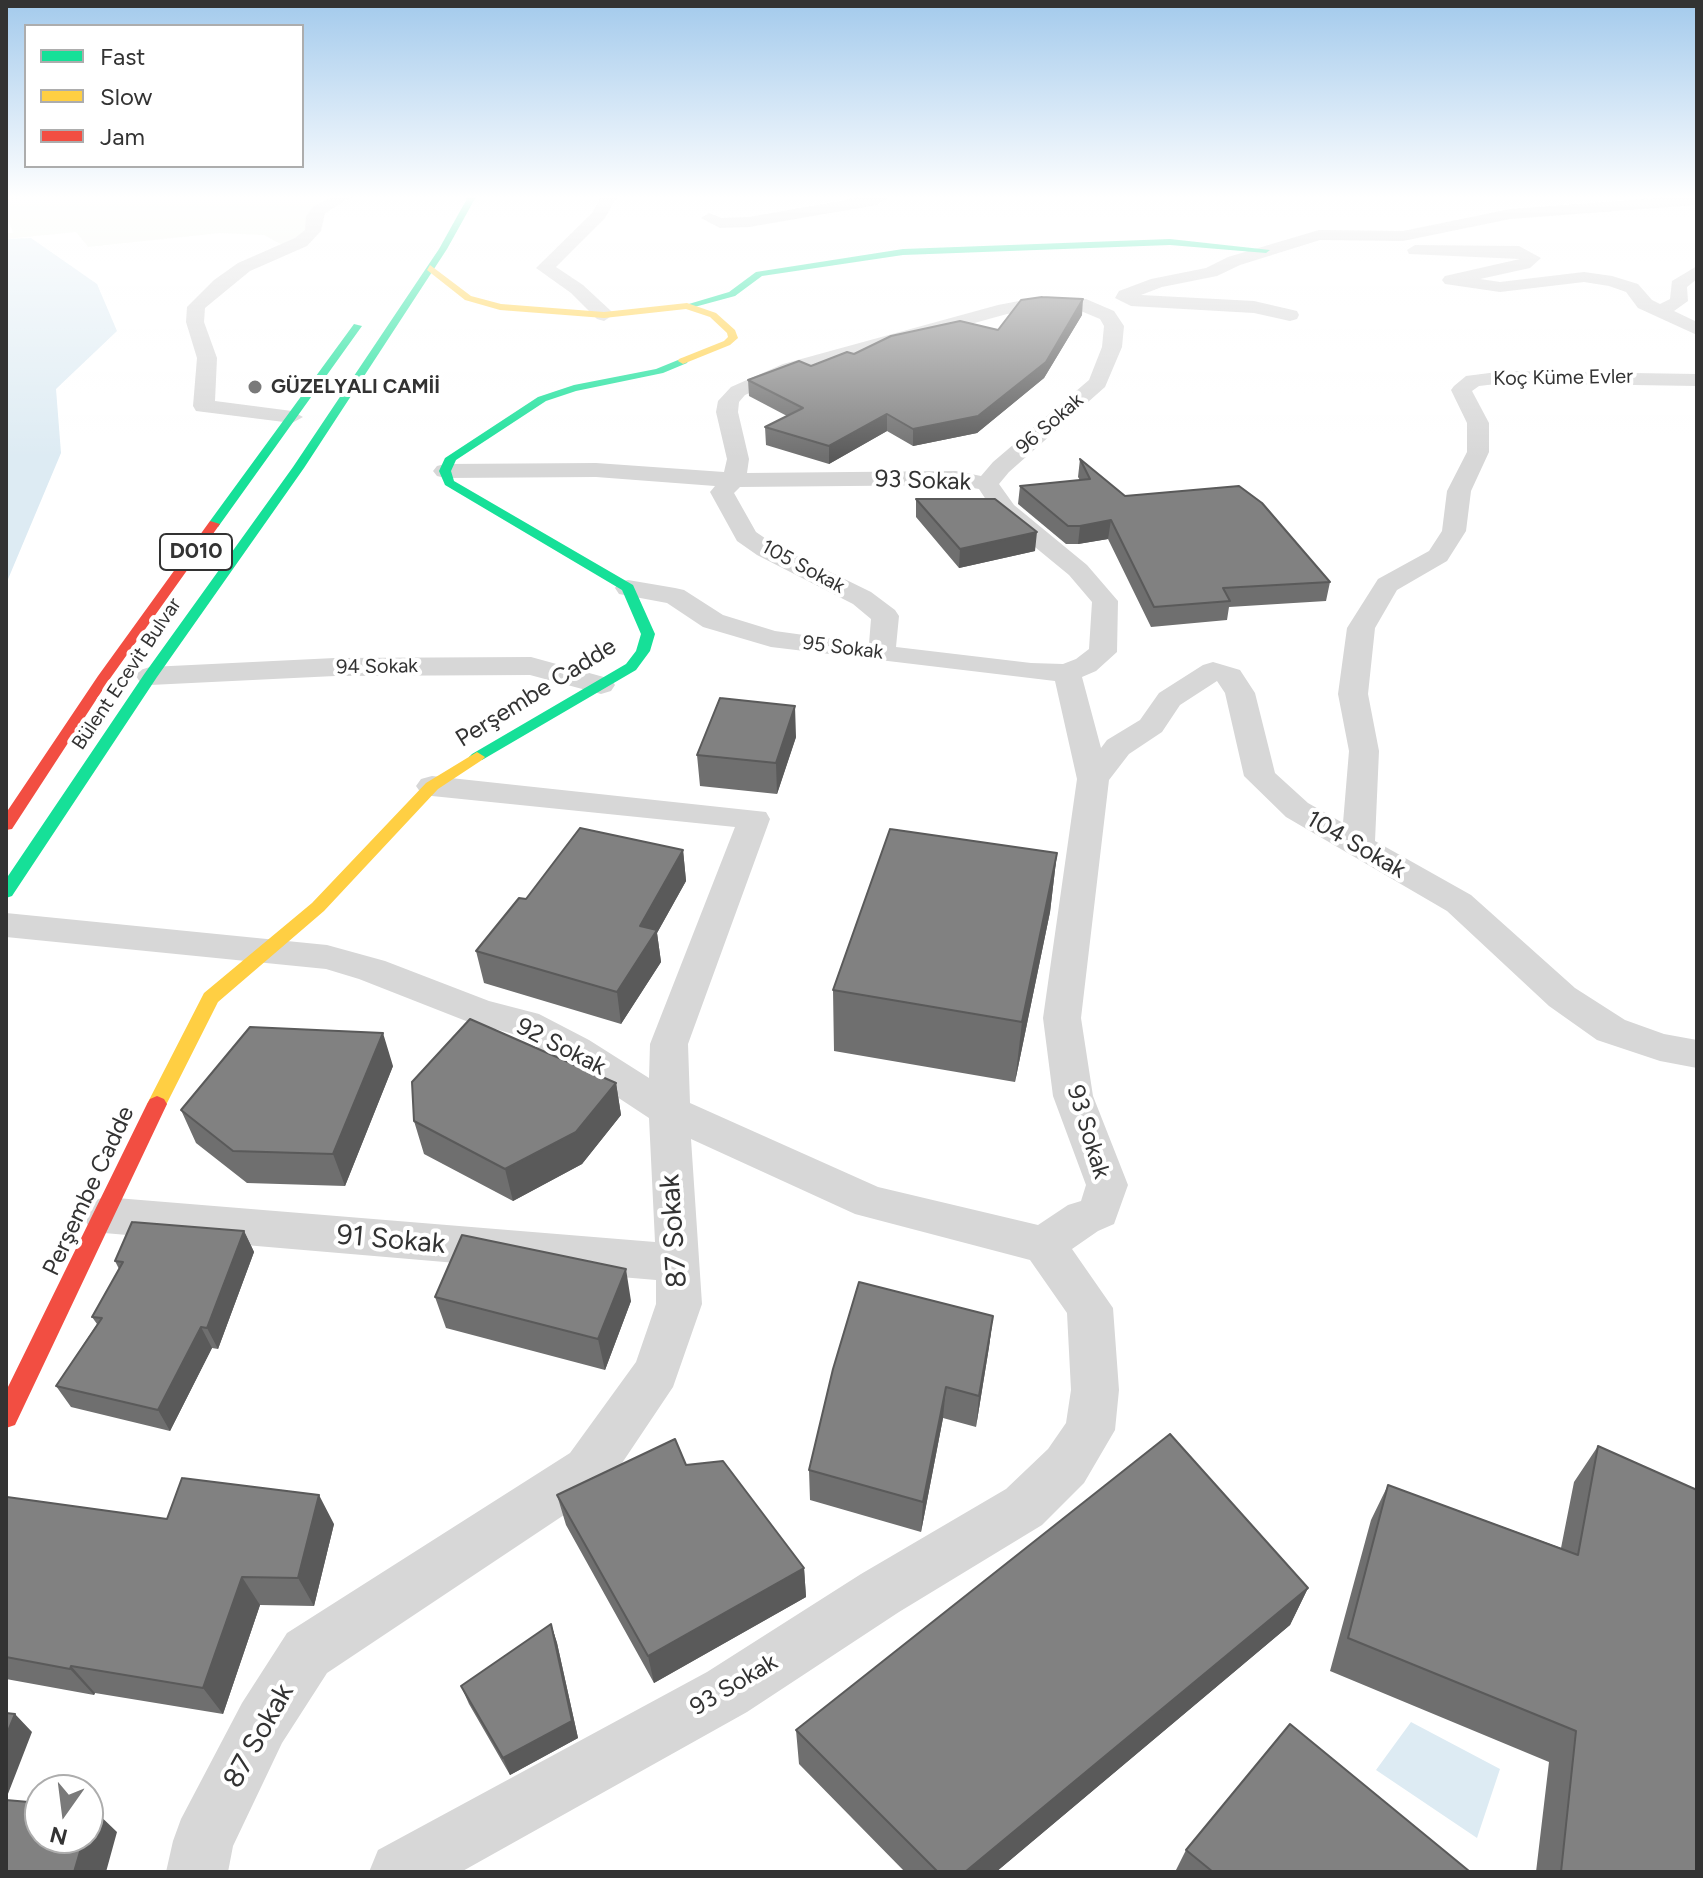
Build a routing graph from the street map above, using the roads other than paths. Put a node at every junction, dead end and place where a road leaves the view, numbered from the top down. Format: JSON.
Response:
{"nodes":[{"id":1,"x":223,"y":283,"type":"edge"},
{"id":2,"x":421,"y":283,"type":"edge"},
{"id":3,"x":438,"y":283,"type":"edge"},
{"id":4,"x":567,"y":283,"type":"edge"},
{"id":5,"x":747,"y":283,"type":"edge"},
{"id":6,"x":1165,"y":283,"type":"edge"},
{"id":7,"x":1469,"y":283,"type":"edge"},
{"id":8,"x":1537,"y":283,"type":"edge"},
{"id":9,"x":1617,"y":283,"type":"edge"},
{"id":10,"x":1681,"y":283,"type":"edge"},
{"id":11,"x":1124,"y":298,"type":"junction"},
{"id":12,"x":687,"y":306,"type":"junction"},
{"id":13,"x":1089,"y":306,"type":"junction"},
{"id":14,"x":1660,"y":311,"type":"junction"},
{"id":15,"x":366,"y":314,"type":"dead end"},
{"id":16,"x":604,"y":315,"type":"junction"},
{"id":17,"x":1290,"y":315,"type":"dead end"},
{"id":18,"x":1697,"y":329,"type":"edge"},
{"id":19,"x":1697,"y":380,"type":"edge"},
{"id":20,"x":292,"y":417,"type":"junction"},
{"id":21,"x":445,"y":471,"type":"junction"},
{"id":22,"x":734,"y":480,"type":"junction"},
{"id":23,"x":987,"y":484,"type":"junction"},
{"id":24,"x":628,"y":588,"type":"junction"},
{"id":25,"x":881,"y":652,"type":"junction"},
{"id":26,"x":1067,"y":673,"type":"junction"},
{"id":27,"x":150,"y":676,"type":"junction"},
{"id":28,"x":601,"y":685,"type":"junction"},
{"id":29,"x":1093,"y":779,"type":"junction"},
{"id":30,"x":432,"y":786,"type":"junction"},
{"id":31,"x":6,"y":825,"type":"edge"},
{"id":32,"x":1358,"y":847,"type":"junction"},
{"id":33,"x":6,"y":892,"type":"edge"},
{"id":34,"x":6,"y":925,"type":"edge"},
{"id":35,"x":262,"y":953,"type":"junction"},
{"id":36,"x":1697,"y":1054,"type":"edge"},
{"id":37,"x":669,"y":1111,"type":"junction"},
{"id":38,"x":104,"y":1215,"type":"junction"},
{"id":39,"x":1044,"y":1245,"type":"junction"},
{"id":40,"x":679,"y":1263,"type":"junction"},
{"id":41,"x":6,"y":1417,"type":"edge"},
{"id":42,"x":197,"y":1872,"type":"edge"},
{"id":43,"x":400,"y":1872,"type":"edge"}],
"edges":[{"from":1,"to":20,"type":"street"},
{"from":2,"to":27,"type":"main road","name":"Bülent Ecevit Bulvar"},
{"from":3,"to":16,"type":"main road"},
{"from":4,"to":16,"type":"street"},
{"from":5,"to":12,"type":"main road"},
{"from":6,"to":11,"type":"street"},
{"from":7,"to":8,"type":"street"},
{"from":9,"to":14,"type":"street"},
{"from":10,"to":14,"type":"street"},
{"from":11,"to":13,"type":"street"},
{"from":11,"to":17,"type":"street"},
{"from":12,"to":16,"type":"main road"},
{"from":12,"to":21,"type":"main road"},
{"from":13,"to":22,"type":"street"},
{"from":13,"to":23,"type":"street","name":"96 Sokak"},
{"from":14,"to":18,"type":"street"},
{"from":15,"to":20,"type":"main road","name":"Bülent Ecevit Bulvar","number":"D010"},
{"from":19,"to":32,"type":"street","name":"Koç Küme Evler"},
{"from":20,"to":31,"type":"main road","name":"Bülent Ecevit Bulvar","number":"D010"},
{"from":21,"to":22,"type":"street","name":"93 Sokak"},
{"from":21,"to":24,"type":"main road"},
{"from":22,"to":23,"type":"street","name":"93 Sokak"},
{"from":22,"to":25,"type":"street","name":"105 Sokak"},
{"from":23,"to":26,"type":"street","name":"93 Sokak"},
{"from":24,"to":25,"type":"street","name":"95 Sokak"},
{"from":24,"to":28,"type":"main road","name":"Perşembe Cadde"},
{"from":25,"to":26,"type":"street","name":"95 Sokak"},
{"from":26,"to":29,"type":"street","name":"93 Sokak"},
{"from":27,"to":28,"type":"street","name":"94 Sokak"},
{"from":27,"to":33,"type":"main road","name":"Bülent Ecevit Bulvar"},
{"from":28,"to":30,"type":"main road","name":"Perşembe Cadde"},
{"from":29,"to":32,"type":"street","name":"104 Sokak"},
{"from":29,"to":39,"type":"street","name":"93 Sokak"},
{"from":30,"to":35,"type":"main road","name":"Perşembe Cadde"},
{"from":30,"to":37,"type":"street","name":"87 Sokak"},
{"from":32,"to":36,"type":"street","name":"104 Sokak"},
{"from":34,"to":35,"type":"street","name":"92 Sokak"},
{"from":35,"to":37,"type":"street","name":"92 Sokak"},
{"from":35,"to":38,"type":"main road","name":"Perşembe Cadde"},
{"from":37,"to":39,"type":"street","name":"92 Sokak"},
{"from":37,"to":40,"type":"street","name":"87 Sokak"},
{"from":38,"to":40,"type":"street","name":"91 Sokak"},
{"from":38,"to":41,"type":"main road","name":"Perşembe Cadde"},
{"from":39,"to":43,"type":"street","name":"93 Sokak"},
{"from":40,"to":42,"type":"street","name":"87 Sokak"}]}
